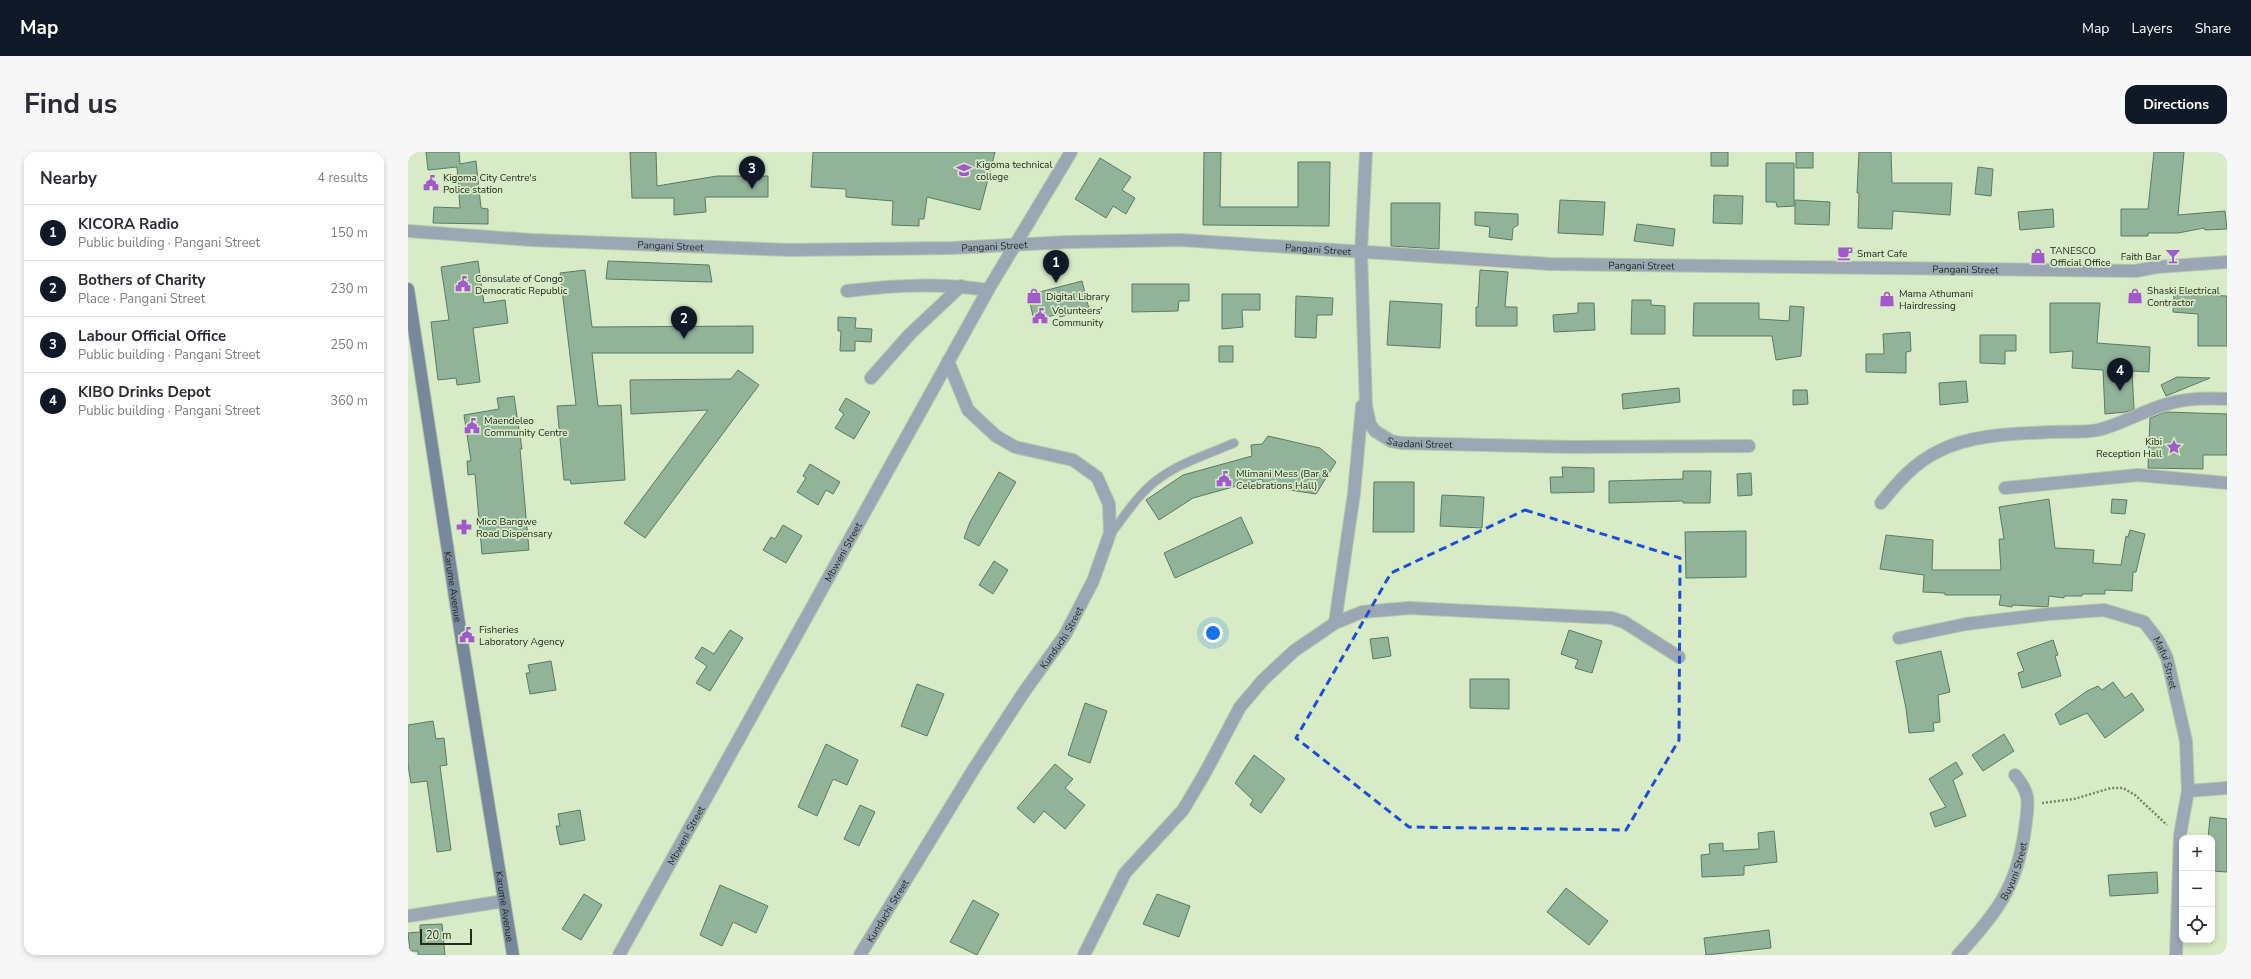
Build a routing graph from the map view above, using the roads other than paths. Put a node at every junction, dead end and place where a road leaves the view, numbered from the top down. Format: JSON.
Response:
{"nodes":[{"id":1,"x":1071,"y":152,"type":"edge"},
{"id":2,"x":1366,"y":152,"type":"edge"},
{"id":3,"x":408,"y":231,"type":"edge"},
{"id":4,"x":1016,"y":246,"type":"junction"},
{"id":5,"x":1361,"y":252,"type":"junction"},
{"id":6,"x":2227,"y":262,"type":"edge"},
{"id":7,"x":961,"y":286,"type":"junction"},
{"id":8,"x":408,"y":289,"type":"edge"},
{"id":9,"x":988,"y":290,"type":"junction"},
{"id":10,"x":847,"y":291,"type":"dead end"},
{"id":11,"x":948,"y":361,"type":"junction"},
{"id":12,"x":871,"y":378,"type":"dead end"},
{"id":13,"x":1364,"y":382,"type":"junction"},
{"id":14,"x":2227,"y":399,"type":"edge"},
{"id":15,"x":1234,"y":443,"type":"dead end"},
{"id":16,"x":1749,"y":446,"type":"dead end"},
{"id":17,"x":2227,"y":483,"type":"edge"},
{"id":18,"x":2005,"y":488,"type":"dead end"},
{"id":19,"x":1880,"y":503,"type":"dead end"},
{"id":20,"x":1109,"y":536,"type":"junction"},
{"id":21,"x":1335,"y":623,"type":"junction"},
{"id":22,"x":1899,"y":638,"type":"dead end"},
{"id":23,"x":1679,"y":656,"type":"dead end"},
{"id":24,"x":2015,"y":775,"type":"dead end"},
{"id":25,"x":2227,"y":788,"type":"edge"},
{"id":26,"x":2188,"y":791,"type":"junction"},
{"id":27,"x":504,"y":901,"type":"junction"},
{"id":28,"x":408,"y":916,"type":"edge"},
{"id":29,"x":512,"y":955,"type":"edge"},
{"id":30,"x":619,"y":955,"type":"edge"},
{"id":31,"x":860,"y":955,"type":"edge"},
{"id":32,"x":1084,"y":955,"type":"edge"},
{"id":33,"x":1958,"y":955,"type":"edge"},
{"id":34,"x":2176,"y":955,"type":"edge"}],
"edges":[{"from":1,"to":4,"type":"street","name":"Mbweni Street"},
{"from":2,"to":5,"type":"street","name":"Saadani Street"},
{"from":3,"to":4,"type":"street","name":"Pangani Street"},
{"from":4,"to":5,"type":"street","name":"Pangani Street"},
{"from":4,"to":9,"type":"street","name":"Mbweni Street"},
{"from":5,"to":6,"type":"street","name":"Pangani Street"},
{"from":5,"to":13,"type":"street","name":"Saadani Street"},
{"from":7,"to":9,"type":"street"},
{"from":7,"to":10,"type":"street"},
{"from":7,"to":12,"type":"street"},
{"from":8,"to":27,"type":"street","name":"Karume Avenue"},
{"from":9,"to":11,"type":"street","name":"Mbweni Street"},
{"from":11,"to":20,"type":"street","name":"Kunduchi Street"},
{"from":11,"to":30,"type":"street","name":"Mbweni Street"},
{"from":13,"to":16,"type":"street","name":"Saadani Street"},
{"from":13,"to":21,"type":"street"},
{"from":14,"to":19,"type":"street"},
{"from":15,"to":20,"type":"lane"},
{"from":17,"to":18,"type":"street"},
{"from":20,"to":31,"type":"street","name":"Kunduchi Street"},
{"from":21,"to":23,"type":"street"},
{"from":21,"to":32,"type":"street"},
{"from":22,"to":26,"type":"street","name":"Mafui Street"},
{"from":24,"to":33,"type":"street","name":"Buyuni Street"},
{"from":25,"to":26,"type":"street"},
{"from":26,"to":34,"type":"street","name":"Mafui Street"},
{"from":27,"to":28,"type":"street"},
{"from":27,"to":29,"type":"street","name":"Karume Avenue"}]}
